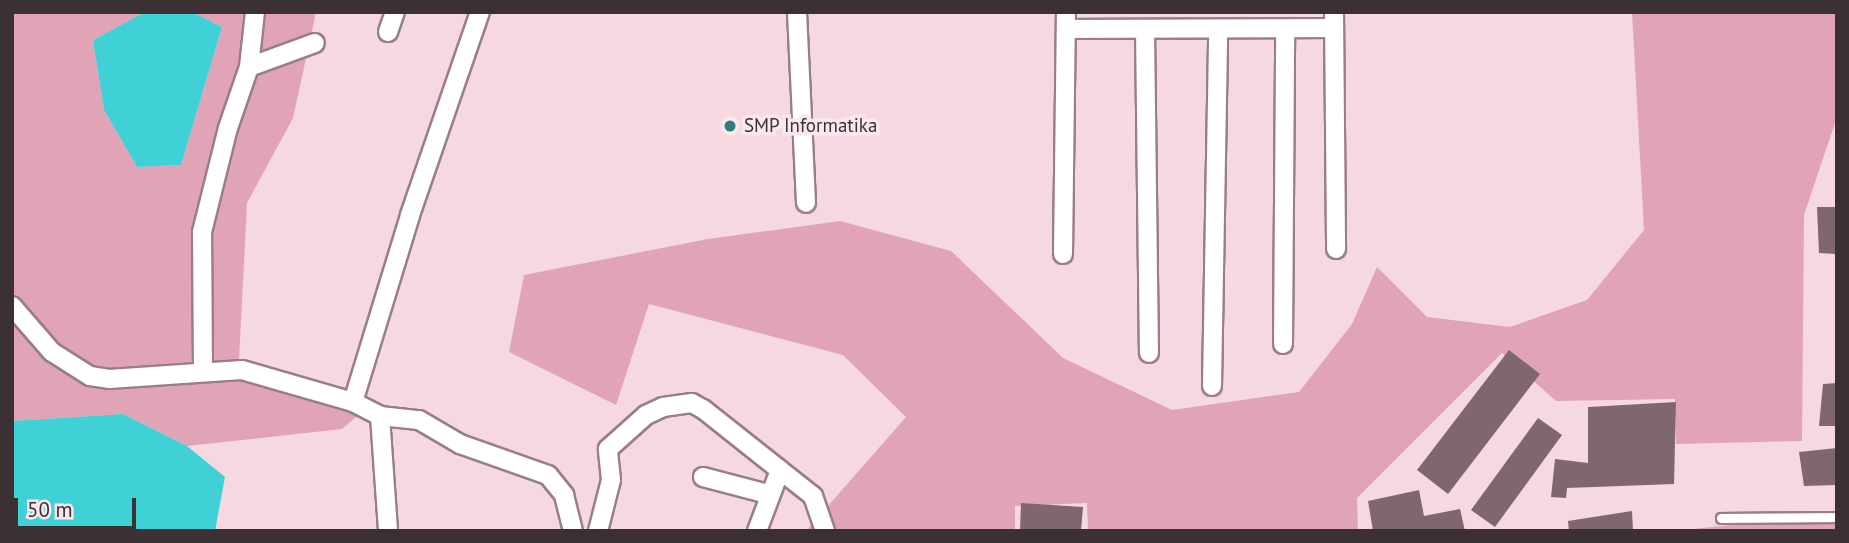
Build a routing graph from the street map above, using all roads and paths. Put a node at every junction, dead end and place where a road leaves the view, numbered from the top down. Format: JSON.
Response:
{"nodes":[{"id":1,"x":256,"y":12,"type":"edge"},
{"id":2,"x":395,"y":12,"type":"edge"},
{"id":3,"x":480,"y":12,"type":"edge"},
{"id":4,"x":797,"y":12,"type":"edge"},
{"id":5,"x":1334,"y":20,"type":"edge"},
{"id":6,"x":1066,"y":21,"type":"edge"},
{"id":7,"x":1145,"y":29,"type":"junction"},
{"id":8,"x":1218,"y":29,"type":"junction"},
{"id":9,"x":1285,"y":29,"type":"junction"},
{"id":10,"x":388,"y":32,"type":"dead end"},
{"id":11,"x":315,"y":43,"type":"dead end"},
{"id":12,"x":249,"y":67,"type":"junction"},
{"id":13,"x":806,"y":203,"type":"dead end"},
{"id":14,"x":1336,"y":250,"type":"dead end"},
{"id":15,"x":1063,"y":254,"type":"dead end"},
{"id":16,"x":12,"y":306,"type":"edge"},
{"id":17,"x":1283,"y":344,"type":"dead end"},
{"id":18,"x":1149,"y":353,"type":"dead end"},
{"id":19,"x":203,"y":370,"type":"junction"},
{"id":20,"x":1212,"y":386,"type":"dead end"},
{"id":21,"x":353,"y":402,"type":"junction"},
{"id":22,"x":380,"y":416,"type":"junction"},
{"id":23,"x":779,"y":470,"type":"junction"},
{"id":24,"x":703,"y":477,"type":"dead end"},
{"id":25,"x":768,"y":494,"type":"junction"},
{"id":26,"x":1837,"y":517,"type":"edge"},
{"id":27,"x":1721,"y":518,"type":"dead end"},
{"id":28,"x":388,"y":531,"type":"edge"},
{"id":29,"x":573,"y":531,"type":"edge"},
{"id":30,"x":598,"y":531,"type":"edge"},
{"id":31,"x":757,"y":531,"type":"edge"},
{"id":32,"x":825,"y":531,"type":"edge"}],
"edges":[{"from":1,"to":12,"type":"street"},
{"from":2,"to":10,"type":"street"},
{"from":3,"to":21,"type":"street"},
{"from":4,"to":13,"type":"street"},
{"from":5,"to":9,"type":"street"},
{"from":5,"to":14,"type":"street"},
{"from":6,"to":7,"type":"street"},
{"from":6,"to":15,"type":"street"},
{"from":7,"to":8,"type":"street"},
{"from":7,"to":18,"type":"street"},
{"from":8,"to":9,"type":"street"},
{"from":8,"to":20,"type":"street"},
{"from":9,"to":17,"type":"street"},
{"from":11,"to":12,"type":"street"},
{"from":12,"to":19,"type":"street"},
{"from":16,"to":19,"type":"street"},
{"from":19,"to":21,"type":"street"},
{"from":21,"to":22,"type":"street"},
{"from":22,"to":28,"type":"street"},
{"from":22,"to":29,"type":"street"},
{"from":23,"to":25,"type":"street"},
{"from":23,"to":30,"type":"street"},
{"from":23,"to":32,"type":"street"},
{"from":24,"to":25,"type":"street"},
{"from":25,"to":31,"type":"street"},
{"from":26,"to":27,"type":"lane"}]}
